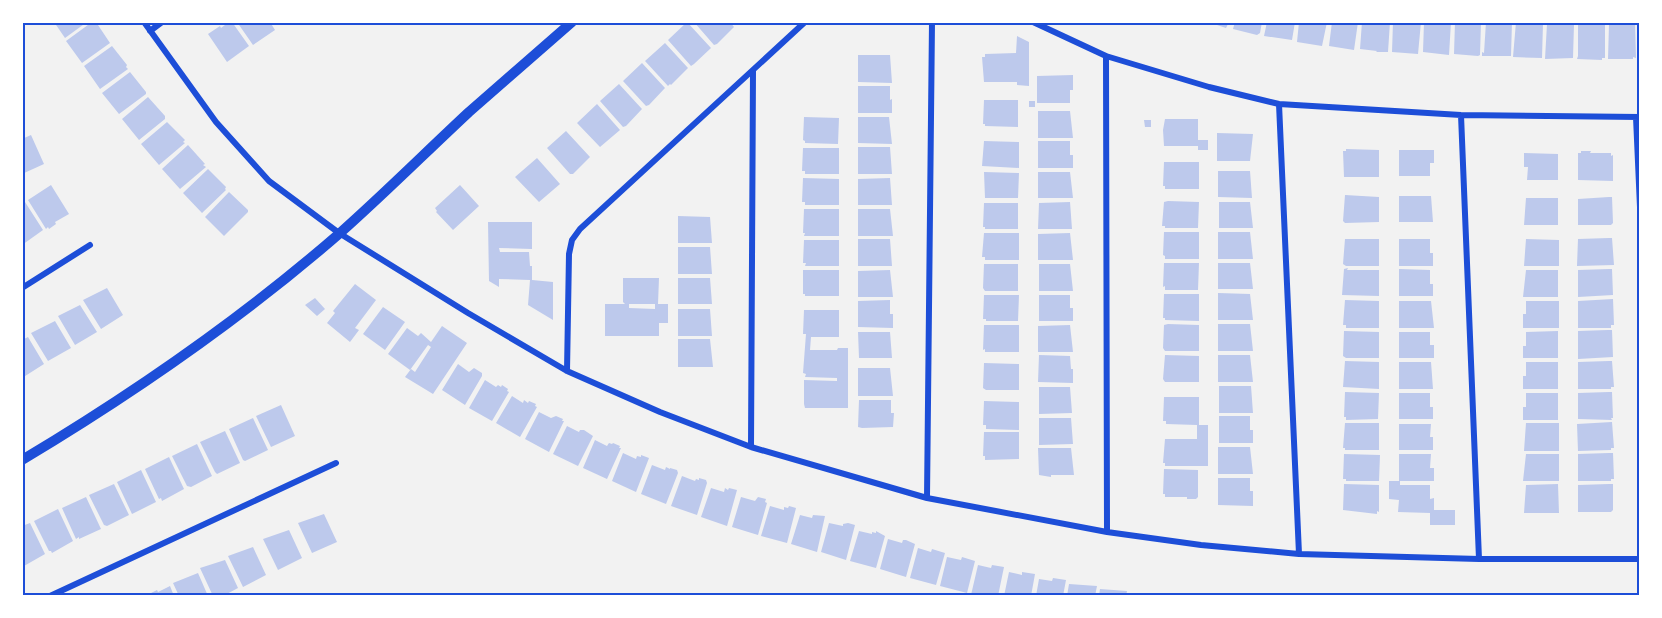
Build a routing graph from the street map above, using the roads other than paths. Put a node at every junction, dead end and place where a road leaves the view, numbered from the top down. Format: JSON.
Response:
{"nodes":[{"id":1,"x":144,"y":22,"type":"edge"},
{"id":2,"x":162,"y":22,"type":"edge"},
{"id":3,"x":572,"y":22,"type":"edge"},
{"id":4,"x":805,"y":22,"type":"edge"},
{"id":5,"x":932,"y":22,"type":"edge"},
{"id":6,"x":1033,"y":22,"type":"edge"},
{"id":7,"x":150,"y":31,"type":"junction"},
{"id":8,"x":1106,"y":56,"type":"junction"},
{"id":9,"x":753,"y":71,"type":"junction"},
{"id":10,"x":1279,"y":104,"type":"junction"},
{"id":11,"x":1461,"y":115,"type":"junction"},
{"id":12,"x":1638,"y":117,"type":"edge"},
{"id":13,"x":1640,"y":207,"type":"edge"},
{"id":14,"x":339,"y":233,"type":"junction"},
{"id":15,"x":90,"y":245,"type":"dead end"},
{"id":16,"x":22,"y":288,"type":"edge"},
{"id":17,"x":567,"y":370,"type":"junction"},
{"id":18,"x":751,"y":447,"type":"junction"},
{"id":19,"x":22,"y":460,"type":"edge"},
{"id":20,"x":336,"y":463,"type":"dead end"},
{"id":21,"x":927,"y":498,"type":"junction"},
{"id":22,"x":1107,"y":532,"type":"junction"},
{"id":23,"x":1299,"y":554,"type":"junction"},
{"id":24,"x":1479,"y":559,"type":"junction"},
{"id":25,"x":1640,"y":559,"type":"edge"},
{"id":26,"x":50,"y":596,"type":"edge"}],
"edges":[{"from":1,"to":7,"type":"street"},
{"from":2,"to":7,"type":"street"},
{"from":3,"to":14,"type":"street"},
{"from":4,"to":9,"type":"street"},
{"from":5,"to":21,"type":"street"},
{"from":6,"to":8,"type":"street"},
{"from":7,"to":14,"type":"street"},
{"from":8,"to":10,"type":"street"},
{"from":8,"to":22,"type":"street"},
{"from":9,"to":17,"type":"street"},
{"from":9,"to":18,"type":"street"},
{"from":10,"to":11,"type":"street"},
{"from":10,"to":23,"type":"street"},
{"from":11,"to":12,"type":"street"},
{"from":11,"to":24,"type":"street"},
{"from":12,"to":13,"type":"street"},
{"from":14,"to":17,"type":"street"},
{"from":14,"to":19,"type":"street"},
{"from":15,"to":16,"type":"street"},
{"from":17,"to":18,"type":"street"},
{"from":18,"to":21,"type":"street"},
{"from":20,"to":26,"type":"street"},
{"from":21,"to":22,"type":"street"},
{"from":22,"to":23,"type":"street"},
{"from":23,"to":24,"type":"street"},
{"from":24,"to":25,"type":"street"}]}
